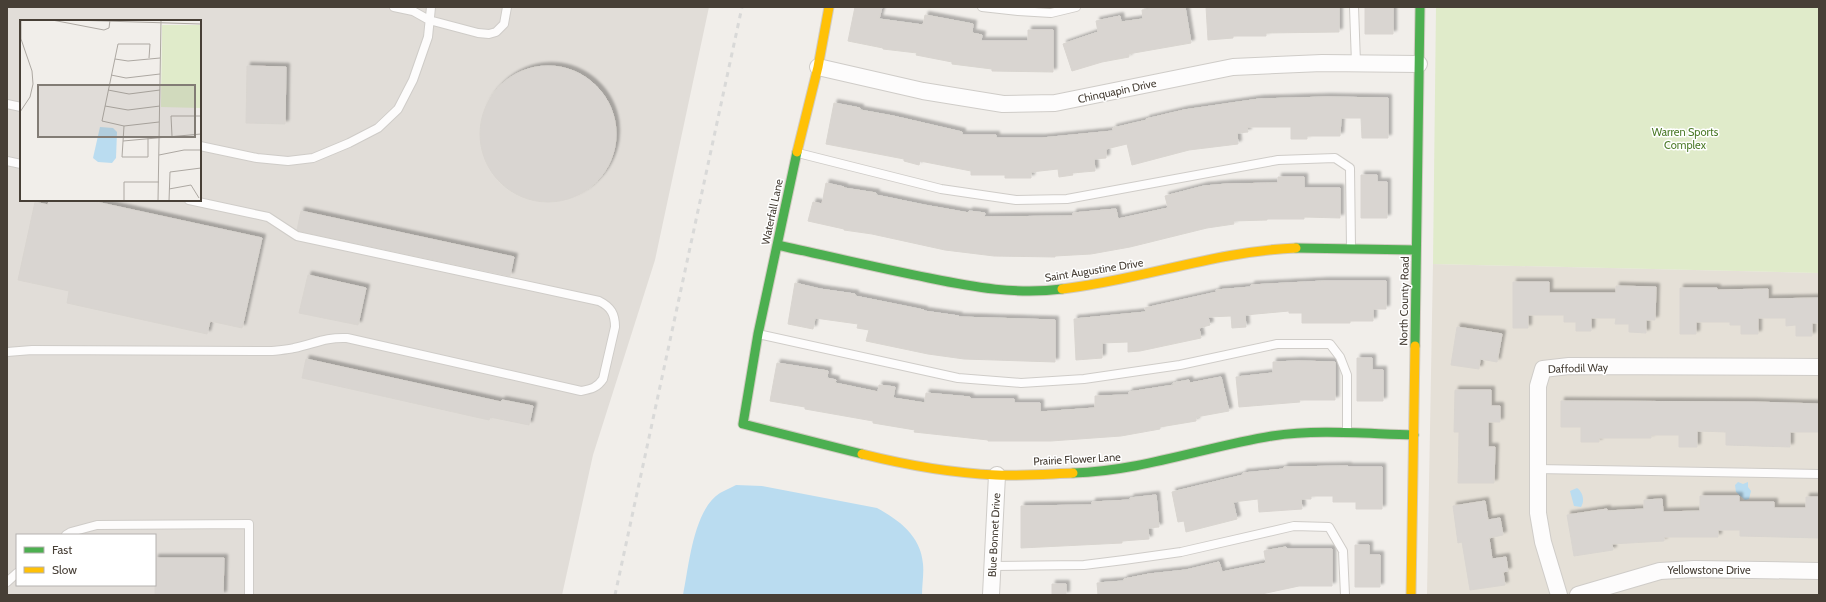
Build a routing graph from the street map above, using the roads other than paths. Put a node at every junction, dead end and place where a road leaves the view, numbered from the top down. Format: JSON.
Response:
{"nodes":[{"id":1,"x":394,"y":7,"type":"edge"},
{"id":2,"x":431,"y":7,"type":"edge"},
{"id":3,"x":507,"y":7,"type":"edge"},
{"id":4,"x":829,"y":7,"type":"edge"},
{"id":5,"x":982,"y":7,"type":"edge"},
{"id":6,"x":1076,"y":7,"type":"edge"},
{"id":7,"x":1354,"y":7,"type":"edge"},
{"id":8,"x":1420,"y":7,"type":"edge"},
{"id":9,"x":429,"y":20,"type":"junction"},
{"id":10,"x":1356,"y":63,"type":"junction"},
{"id":11,"x":1419,"y":64,"type":"junction"},
{"id":12,"x":818,"y":67,"type":"junction"},
{"id":13,"x":7,"y":104,"type":"edge"},
{"id":14,"x":20,"y":107,"type":"edge"},
{"id":15,"x":201,"y":146,"type":"edge"},
{"id":16,"x":797,"y":152,"type":"junction"},
{"id":17,"x":7,"y":161,"type":"edge"},
{"id":18,"x":20,"y":164,"type":"edge"},
{"id":19,"x":195,"y":201,"type":"edge"},
{"id":20,"x":777,"y":245,"type":"junction"},
{"id":21,"x":1351,"y":249,"type":"junction"},
{"id":22,"x":1416,"y":250,"type":"junction"},
{"id":23,"x":758,"y":334,"type":"junction"},
{"id":24,"x":7,"y":352,"type":"edge"},
{"id":25,"x":1819,"y":367,"type":"edge"},
{"id":26,"x":743,"y":424,"type":"joint"},
{"id":27,"x":1347,"y":434,"type":"junction"},
{"id":28,"x":1414,"y":435,"type":"junction"},
{"id":29,"x":1537,"y":469,"type":"junction"},
{"id":30,"x":1819,"y":474,"type":"edge"},
{"id":31,"x":997,"y":475,"type":"junction"},
{"id":32,"x":68,"y":534,"type":"edge"},
{"id":33,"x":992,"y":566,"type":"junction"},
{"id":34,"x":1819,"y":571,"type":"edge"},
{"id":35,"x":16,"y":574,"type":"edge"},
{"id":36,"x":7,"y":582,"type":"edge"},
{"id":37,"x":249,"y":595,"type":"edge"},
{"id":38,"x":991,"y":595,"type":"edge"},
{"id":39,"x":1345,"y":595,"type":"edge"},
{"id":40,"x":1411,"y":595,"type":"edge"},
{"id":41,"x":1559,"y":595,"type":"edge"},
{"id":42,"x":1578,"y":595,"type":"edge"}],
"edges":[{"from":1,"to":9,"type":"lane"},
{"from":2,"to":9,"type":"lane"},
{"from":3,"to":9,"type":"lane"},
{"from":4,"to":12,"type":"street","name":"Waterfall Lane"},
{"from":5,"to":6,"type":"lane"},
{"from":7,"to":10,"type":"lane"},
{"from":8,"to":11,"type":"street","name":"North County Road"},
{"from":9,"to":15,"type":"lane"},
{"from":10,"to":11,"type":"street","name":"Chinquapin Drive"},
{"from":10,"to":12,"type":"street","name":"Chinquapin Drive"},
{"from":11,"to":22,"type":"street","name":"North County Road"},
{"from":12,"to":16,"type":"street","name":"Waterfall Lane"},
{"from":13,"to":14,"type":"lane"},
{"from":16,"to":20,"type":"street","name":"Waterfall Lane"},
{"from":16,"to":21,"type":"lane"},
{"from":17,"to":18,"type":"lane"},
{"from":19,"to":24,"type":"lane"},
{"from":20,"to":21,"type":"street","name":"Saint Augustine Drive"},
{"from":20,"to":23,"type":"street","name":"Waterfall Lane"},
{"from":21,"to":22,"type":"street","name":"Saint Augustine Drive"},
{"from":22,"to":28,"type":"street","name":"North County Road"},
{"from":23,"to":26,"type":"street","name":"Waterfall Lane"},
{"from":23,"to":27,"type":"lane"},
{"from":25,"to":29,"type":"street","name":"Daffodil Way"},
{"from":26,"to":31,"type":"street","name":"Prairie Flower Lane"},
{"from":27,"to":28,"type":"street","name":"Prairie Flower Lane"},
{"from":27,"to":31,"type":"street","name":"Prairie Flower Lane"},
{"from":28,"to":40,"type":"street","name":"North County Road"},
{"from":29,"to":30,"type":"lane"},
{"from":29,"to":41,"type":"street","name":"Daffodil Way"},
{"from":31,"to":33,"type":"street","name":"Blue Bonnet Drive"},
{"from":32,"to":37,"type":"lane"},
{"from":33,"to":38,"type":"street","name":"Blue Bonnet Drive"},
{"from":33,"to":39,"type":"lane"},
{"from":34,"to":42,"type":"street","name":"Yellowstone Drive"},
{"from":35,"to":36,"type":"lane"}]}
